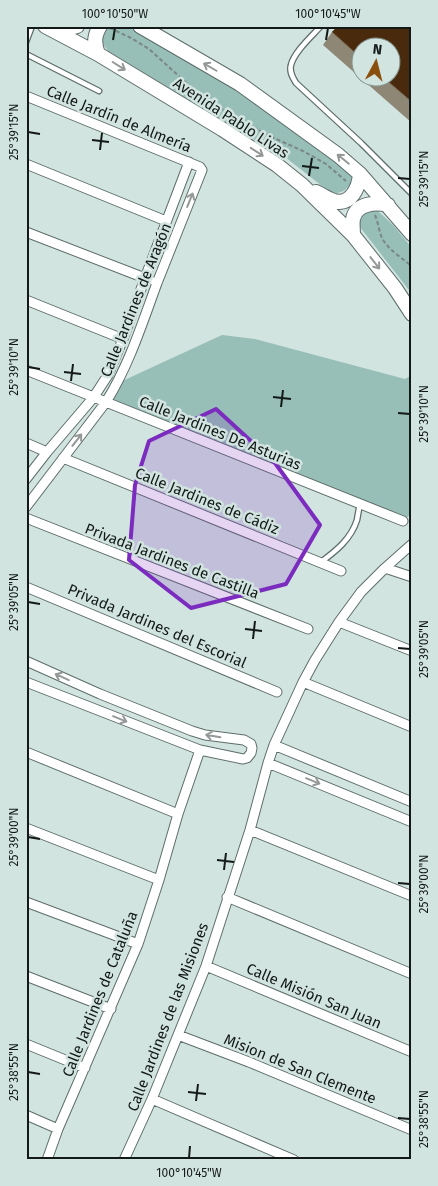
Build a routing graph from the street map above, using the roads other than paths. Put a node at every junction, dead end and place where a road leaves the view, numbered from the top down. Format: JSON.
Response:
{"nodes":[{"id":1,"x":32,"y":26,"type":"edge"},
{"id":2,"x":45,"y":26,"type":"edge"},
{"id":3,"x":64,"y":26,"type":"edge"},
{"id":4,"x":77,"y":26,"type":"edge"},
{"id":5,"x":100,"y":26,"type":"edge"},
{"id":6,"x":140,"y":26,"type":"edge"},
{"id":7,"x":321,"y":26,"type":"edge"},
{"id":8,"x":26,"y":42,"type":"edge"},
{"id":9,"x":26,"y":54,"type":"edge"},
{"id":10,"x":98,"y":54,"type":"junction"},
{"id":11,"x":99,"y":91,"type":"dead end"},
{"id":12,"x":26,"y":96,"type":"edge"},
{"id":13,"x":189,"y":162,"type":"junction"},
{"id":14,"x":26,"y":164,"type":"edge"},
{"id":15,"x":201,"y":167,"type":"joint"},
{"id":16,"x":360,"y":174,"type":"junction"},
{"id":17,"x":302,"y":185,"type":"junction"},
{"id":18,"x":412,"y":194,"type":"edge"},
{"id":19,"x":388,"y":205,"type":"junction"},
{"id":20,"x":166,"y":221,"type":"junction"},
{"id":21,"x":26,"y":232,"type":"edge"},
{"id":22,"x":412,"y":234,"type":"edge"},
{"id":23,"x":353,"y":235,"type":"junction"},
{"id":24,"x":145,"y":278,"type":"junction"},
{"id":25,"x":157,"y":283,"type":"junction"},
{"id":26,"x":26,"y":300,"type":"edge"},
{"id":27,"x":412,"y":314,"type":"edge"},
{"id":28,"x":123,"y":339,"type":"junction"},
{"id":29,"x":26,"y":370,"type":"edge"},
{"id":30,"x":93,"y":398,"type":"junction"},
{"id":31,"x":106,"y":402,"type":"junction"},
{"id":32,"x":26,"y":443,"type":"edge"},
{"id":33,"x":47,"y":452,"type":"junction"},
{"id":34,"x":63,"y":458,"type":"junction"},
{"id":35,"x":26,"y":479,"type":"edge"},
{"id":36,"x":360,"y":503,"type":"junction"},
{"id":37,"x":26,"y":506,"type":"edge"},
{"id":38,"x":26,"y":518,"type":"edge"},
{"id":39,"x":403,"y":521,"type":"dead end"},
{"id":40,"x":412,"y":544,"type":"edge"},
{"id":41,"x":321,"y":562,"type":"junction"},
{"id":42,"x":385,"y":568,"type":"junction"},
{"id":43,"x":341,"y":571,"type":"dead end"},
{"id":44,"x":412,"y":577,"type":"edge"},
{"id":45,"x":26,"y":587,"type":"edge"},
{"id":46,"x":338,"y":622,"type":"junction"},
{"id":47,"x":308,"y":629,"type":"dead end"},
{"id":48,"x":412,"y":651,"type":"edge"},
{"id":49,"x":26,"y":661,"type":"edge"},
{"id":50,"x":26,"y":682,"type":"edge"},
{"id":51,"x":303,"y":682,"type":"junction"},
{"id":52,"x":277,"y":692,"type":"dead end"},
{"id":53,"x":412,"y":727,"type":"edge"},
{"id":54,"x":274,"y":744,"type":"junction"},
{"id":55,"x":200,"y":750,"type":"junction"},
{"id":56,"x":26,"y":752,"type":"edge"},
{"id":57,"x":268,"y":762,"type":"junction"},
{"id":58,"x":412,"y":802,"type":"edge"},
{"id":59,"x":178,"y":814,"type":"junction"},
{"id":60,"x":412,"y":822,"type":"edge"},
{"id":61,"x":26,"y":828,"type":"edge"},
{"id":62,"x":250,"y":830,"type":"junction"},
{"id":63,"x":159,"y":880,"type":"junction"},
{"id":64,"x":412,"y":896,"type":"edge"},
{"id":65,"x":228,"y":897,"type":"junction"},
{"id":66,"x":26,"y":902,"type":"edge"},
{"id":67,"x":138,"y":944,"type":"junction"},
{"id":68,"x":206,"y":966,"type":"junction"},
{"id":69,"x":412,"y":974,"type":"edge"},
{"id":70,"x":26,"y":976,"type":"edge"},
{"id":71,"x":111,"y":1008,"type":"junction"},
{"id":72,"x":178,"y":1035,"type":"junction"},
{"id":73,"x":26,"y":1044,"type":"edge"},
{"id":74,"x":412,"y":1052,"type":"edge"},
{"id":75,"x":85,"y":1068,"type":"junction"},
{"id":76,"x":152,"y":1099,"type":"junction"},
{"id":77,"x":26,"y":1115,"type":"edge"},
{"id":78,"x":58,"y":1129,"type":"junction"},
{"id":79,"x":412,"y":1130,"type":"edge"},
{"id":80,"x":47,"y":1160,"type":"edge"},
{"id":81,"x":124,"y":1160,"type":"edge"},
{"id":82,"x":294,"y":1160,"type":"edge"}],
"edges":[{"from":1,"to":8,"type":"lane"},
{"from":2,"to":10,"type":"main road","name":"Avenida Pablo Livas"},
{"from":3,"to":4,"type":"main road"},
{"from":5,"to":10,"type":"main road"},
{"from":16,"to":6,"type":"main road","name":"Avenida Pablo Livas","one_way":true},
{"from":7,"to":18,"type":"lane"},
{"from":9,"to":11,"type":"lane"},
{"from":10,"to":17,"type":"main road","name":"Avenida Pablo Livas","one_way":true},
{"from":12,"to":13,"type":"street","name":"Calle Jardín de Almería"},
{"from":13,"to":15,"type":"street","name":"Calle Jardín de Almería"},
{"from":13,"to":20,"type":"street","name":"Calle Jardines de Aragón"},
{"from":14,"to":20,"type":"street"},
{"from":25,"to":15,"type":"street","name":"Calle Jardines de Aragón","one_way":true},
{"from":16,"to":17,"type":"main road"},
{"from":16,"to":19,"type":"main road","name":"Avenida Pablo Livas"},
{"from":17,"to":23,"type":"main road","name":"Avenida Pablo Livas"},
{"from":19,"to":22,"type":"main road","name":"Avenida Pablo Livas"},
{"from":19,"to":23,"type":"main road"},
{"from":20,"to":24,"type":"street","name":"Calle Jardines de Aragón"},
{"from":21,"to":24,"type":"street"},
{"from":23,"to":27,"type":"main road","name":"Avenida Pablo Livas","one_way":true},
{"from":24,"to":25,"type":"street"},
{"from":24,"to":28,"type":"street","name":"Calle Jardines de Aragón"},
{"from":25,"to":31,"type":"street","name":"Calle Jardines de Aragón"},
{"from":26,"to":28,"type":"street"},
{"from":28,"to":30,"type":"street","name":"Calle Jardines de Aragón"},
{"from":29,"to":30,"type":"street","name":"Calle Jardines De Asturias"},
{"from":30,"to":31,"type":"street","name":"Calle Jardines De Asturias"},
{"from":30,"to":33,"type":"street","name":"Calle Jardines de Aragón"},
{"from":34,"to":31,"type":"street","name":"Calle Jardines de Aragón","one_way":true},
{"from":31,"to":36,"type":"street","name":"Calle Jardines De Asturias"},
{"from":32,"to":33,"type":"street"},
{"from":33,"to":35,"type":"street","name":"Calle Jardines de Aragón"},
{"from":34,"to":37,"type":"street","name":"Calle Jardines de Aragón"},
{"from":34,"to":41,"type":"street","name":"Calle Jardines de Cádiz"},
{"from":36,"to":39,"type":"street","name":"Calle Jardines De Asturias"},
{"from":36,"to":41,"type":"lane"},
{"from":38,"to":47,"type":"street","name":"Privada Jardines de Castilla"},
{"from":40,"to":42,"type":"street","name":"Calle Jardines de las Misiones"},
{"from":41,"to":43,"type":"street","name":"Calle Jardines de Cádiz"},
{"from":42,"to":44,"type":"street"},
{"from":42,"to":46,"type":"street","name":"Calle Jardines de las Misiones"},
{"from":45,"to":52,"type":"street","name":"Privada Jardines del Escorial"},
{"from":46,"to":48,"type":"street"},
{"from":46,"to":51,"type":"street","name":"Calle Jardines de las Misiones"},
{"from":55,"to":49,"type":"street","one_way":true},
{"from":50,"to":55,"type":"street","one_way":true},
{"from":51,"to":53,"type":"street"},
{"from":51,"to":54,"type":"street","name":"Calle Jardines de las Misiones"},
{"from":54,"to":57,"type":"street","name":"Calle Jardines de las Misiones"},
{"from":54,"to":58,"type":"street"},
{"from":55,"to":59,"type":"street","name":"Calle Jardines de Cataluña"},
{"from":56,"to":59,"type":"street"},
{"from":57,"to":60,"type":"street","one_way":true},
{"from":57,"to":62,"type":"street","name":"Calle Jardines de las Misiones"},
{"from":59,"to":63,"type":"street","name":"Calle Jardines de Cataluña"},
{"from":61,"to":63,"type":"street"},
{"from":62,"to":64,"type":"street"},
{"from":62,"to":65,"type":"street","name":"Calle Jardines de las Misiones"},
{"from":63,"to":67,"type":"street","name":"Calle Jardines de Cataluña"},
{"from":65,"to":68,"type":"street","name":"Calle Jardines de las Misiones"},
{"from":65,"to":69,"type":"street"},
{"from":66,"to":67,"type":"street"},
{"from":67,"to":71,"type":"street","name":"Calle Jardines de Cataluña"},
{"from":68,"to":72,"type":"street","name":"Calle Jardines de las Misiones"},
{"from":68,"to":74,"type":"street","name":"Calle Misión San Juan"},
{"from":70,"to":71,"type":"street"},
{"from":71,"to":75,"type":"street","name":"Calle Jardines de Cataluña"},
{"from":72,"to":76,"type":"street","name":"Calle Jardines de las Misiones"},
{"from":72,"to":79,"type":"street","name":"Mision de San Clemente"},
{"from":73,"to":75,"type":"street"},
{"from":75,"to":78,"type":"street","name":"Calle Jardines de Cataluña"},
{"from":76,"to":81,"type":"street","name":"Calle Jardines de las Misiones"},
{"from":76,"to":82,"type":"street"},
{"from":77,"to":78,"type":"street"},
{"from":78,"to":80,"type":"street","name":"Calle Jardines de Cataluña"}]}
